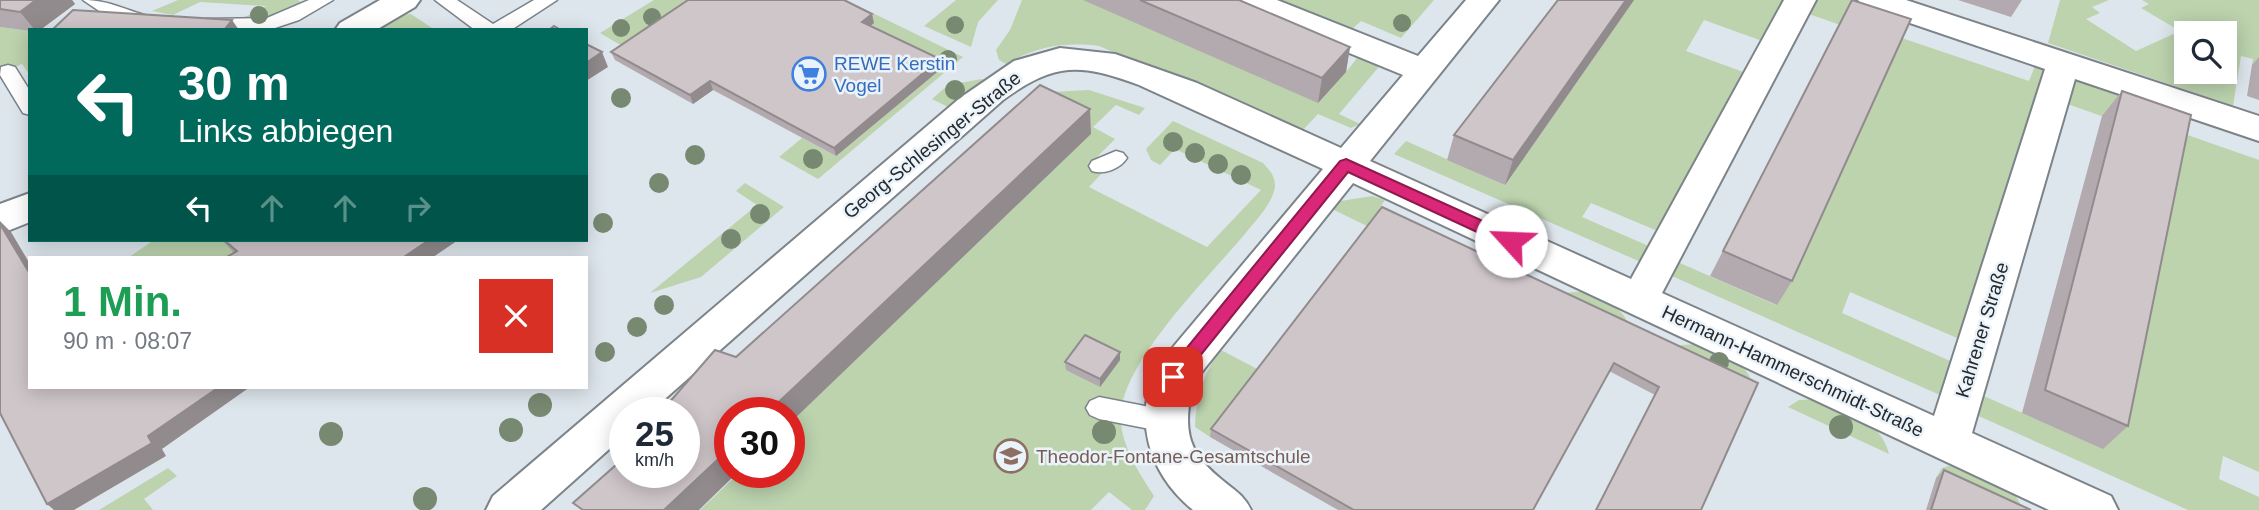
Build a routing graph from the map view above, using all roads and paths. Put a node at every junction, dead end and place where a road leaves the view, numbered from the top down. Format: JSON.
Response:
{"nodes":[{"id":1,"x":92,"y":0,"type":"edge"},
{"id":2,"x":404,"y":0,"type":"edge"},
{"id":3,"x":444,"y":0,"type":"edge"},
{"id":4,"x":548,"y":0,"type":"edge"},
{"id":5,"x":1248,"y":0,"type":"edge"},
{"id":6,"x":1483,"y":0,"type":"edge"},
{"id":7,"x":1800,"y":0,"type":"edge"},
{"id":8,"x":1874,"y":0,"type":"edge"},
{"id":9,"x":322,"y":1,"type":"edge"},
{"id":10,"x":161,"y":22,"type":"edge"},
{"id":11,"x":188,"y":24,"type":"edge"},
{"id":12,"x":255,"y":28,"type":"edge"},
{"id":13,"x":355,"y":28,"type":"edge"},
{"id":14,"x":486,"y":28,"type":"edge"},
{"id":15,"x":500,"y":28,"type":"edge"},
{"id":16,"x":2052,"y":60,"type":"junction"},
{"id":17,"x":1424,"y":71,"type":"junction"},
{"id":18,"x":8,"y":72,"type":"dead end"},
{"id":19,"x":28,"y":105,"type":"edge"},
{"id":20,"x":2259,"y":129,"type":"edge"},
{"id":21,"x":1346,"y":164,"type":"junction"},
{"id":22,"x":28,"y":207,"type":"edge"},
{"id":23,"x":0,"y":220,"type":"edge"},
{"id":24,"x":1639,"y":300,"type":"junction"},
{"id":25,"x":1100,"y":408,"type":"dead end"},
{"id":26,"x":1165,"y":421,"type":"junction"},
{"id":27,"x":1948,"y":442,"type":"junction"},
{"id":28,"x":509,"y":510,"type":"edge"},
{"id":29,"x":1228,"y":510,"type":"edge"},
{"id":30,"x":2095,"y":510,"type":"edge"}],
"edges":[{"from":1,"to":10,"type":"lane"},
{"from":2,"to":13,"type":"street"},
{"from":3,"to":14,"type":"lane"},
{"from":4,"to":15,"type":"lane"},
{"from":5,"to":17,"type":"street"},
{"from":6,"to":17,"type":"street"},
{"from":7,"to":24,"type":"street","name":"Hermann-Hammerschmidt-Straße"},
{"from":8,"to":16,"type":"street"},
{"from":9,"to":12,"type":"lane"},
{"from":11,"to":12,"type":"lane"},
{"from":16,"to":20,"type":"street"},
{"from":16,"to":27,"type":"street","name":"Kahrener Straße"},
{"from":17,"to":21,"type":"street"},
{"from":18,"to":19,"type":"lane"},
{"from":21,"to":24,"type":"street","name":"Hermann-Hammerschmidt-Straße"},
{"from":21,"to":26,"type":"street"},
{"from":21,"to":28,"type":"street","name":"Georg-Schlesinger-Straße"},
{"from":22,"to":23,"type":"street"},
{"from":24,"to":27,"type":"street","name":"Hermann-Hammerschmidt-Straße"},
{"from":25,"to":26,"type":"lane"},
{"from":26,"to":29,"type":"street"},
{"from":27,"to":30,"type":"street"}]}
